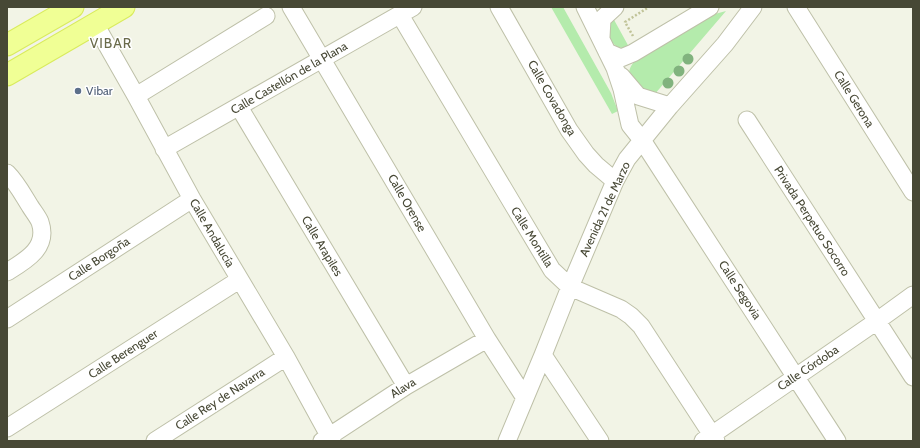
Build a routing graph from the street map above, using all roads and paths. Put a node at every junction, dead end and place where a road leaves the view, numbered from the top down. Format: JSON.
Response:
{"nodes":[{"id":1,"x":73,"y":7,"type":"edge"},
{"id":2,"x":124,"y":7,"type":"edge"},
{"id":3,"x":291,"y":7,"type":"edge"},
{"id":4,"x":499,"y":7,"type":"edge"},
{"id":5,"x":585,"y":7,"type":"edge"},
{"id":6,"x":649,"y":7,"type":"edge"},
{"id":7,"x":710,"y":7,"type":"edge"},
{"id":8,"x":753,"y":7,"type":"edge"},
{"id":9,"x":796,"y":7,"type":"edge"},
{"id":10,"x":609,"y":8,"type":"edge"},
{"id":11,"x":406,"y":11,"type":"edge"},
{"id":12,"x":266,"y":16,"type":"dead end"},
{"id":13,"x":625,"y":22,"type":"dead end"},
{"id":14,"x":95,"y":24,"type":"junction"},
{"id":15,"x":604,"y":44,"type":"junction"},
{"id":16,"x":7,"y":45,"type":"edge"},
{"id":17,"x":633,"y":53,"type":"junction"},
{"id":18,"x":322,"y":58,"type":"junction"},
{"id":19,"x":616,"y":68,"type":"junction"},
{"id":20,"x":7,"y":75,"type":"edge"},
{"id":21,"x":136,"y":96,"type":"junction"},
{"id":22,"x":670,"y":106,"type":"junction"},
{"id":23,"x":239,"y":107,"type":"junction"},
{"id":24,"x":747,"y":120,"type":"dead end"},
{"id":25,"x":642,"y":140,"type":"junction"},
{"id":26,"x":164,"y":149,"type":"junction"},
{"id":27,"x":7,"y":173,"type":"edge"},
{"id":28,"x":615,"y":181,"type":"junction"},
{"id":29,"x":913,"y":192,"type":"edge"},
{"id":30,"x":192,"y":199,"type":"junction"},
{"id":31,"x":7,"y":272,"type":"edge"},
{"id":32,"x":239,"y":280,"type":"junction"},
{"id":33,"x":570,"y":286,"type":"junction"},
{"id":34,"x":913,"y":295,"type":"edge"},
{"id":35,"x":7,"y":319,"type":"edge"},
{"id":36,"x":877,"y":321,"type":"junction"},
{"id":37,"x":487,"y":339,"type":"junction"},
{"id":38,"x":543,"y":356,"type":"junction"},
{"id":39,"x":286,"y":357,"type":"junction"},
{"id":40,"x":796,"y":377,"type":"junction"},
{"id":41,"x":913,"y":377,"type":"edge"},
{"id":42,"x":406,"y":386,"type":"junction"},
{"id":43,"x":525,"y":398,"type":"junction"},
{"id":44,"x":7,"y":428,"type":"edge"},
{"id":45,"x":328,"y":439,"type":"edge"},
{"id":46,"x":711,"y":439,"type":"edge"},
{"id":47,"x":155,"y":441,"type":"edge"},
{"id":48,"x":507,"y":441,"type":"edge"},
{"id":49,"x":600,"y":441,"type":"edge"},
{"id":50,"x":837,"y":441,"type":"edge"}],
"edges":[{"from":1,"to":16,"type":"main road"},
{"from":2,"to":14,"type":"main road"},
{"from":3,"to":18,"type":"street","name":"Calle Orense"},
{"from":4,"to":28,"type":"street","name":"Calle Covadonga"},
{"from":5,"to":15,"type":"street"},
{"from":6,"to":13,"type":"path"},
{"from":7,"to":17,"type":"street"},
{"from":8,"to":22,"type":"street","name":"Avenida 21 de Marzo"},
{"from":9,"to":29,"type":"street","name":"Calle Gerona"},
{"from":10,"to":15,"type":"street"},
{"from":11,"to":18,"type":"street","name":"Calle Castellón de la Plana"},
{"from":11,"to":33,"type":"street","name":"Calle Montilla"},
{"from":12,"to":21,"type":"street"},
{"from":14,"to":20,"type":"main road"},
{"from":14,"to":21,"type":"street","name":"Calle Andalucía"},
{"from":15,"to":17,"type":"street"},
{"from":15,"to":19,"type":"street"},
{"from":17,"to":19,"type":"street"},
{"from":18,"to":23,"type":"street","name":"Calle Castellón de la Plana"},
{"from":18,"to":37,"type":"street","name":"Calle Orense"},
{"from":19,"to":22,"type":"street"},
{"from":19,"to":25,"type":"street","name":"Calle Segovia"},
{"from":21,"to":26,"type":"street","name":"Calle Andalucía"},
{"from":22,"to":25,"type":"street","name":"Avenida 21 de Marzo"},
{"from":23,"to":26,"type":"street","name":"Calle Castellón de la Plana"},
{"from":23,"to":42,"type":"street","name":"Calle Arapiles"},
{"from":24,"to":36,"type":"street","name":"Privada Perpetuo Socorro"},
{"from":25,"to":28,"type":"street","name":"Avenida 21 de Marzo"},
{"from":25,"to":40,"type":"street","name":"Calle Segovia"},
{"from":26,"to":30,"type":"street","name":"Calle Andalucía"},
{"from":27,"to":31,"type":"street"},
{"from":28,"to":33,"type":"street","name":"Avenida 21 de Marzo"},
{"from":30,"to":32,"type":"street","name":"Calle Andalucía"},
{"from":30,"to":35,"type":"street","name":"Calle Borgoña"},
{"from":32,"to":39,"type":"street","name":"Calle Andalucía"},
{"from":32,"to":44,"type":"street","name":"Calle Berenguer"},
{"from":33,"to":38,"type":"street","name":"Avenida 21 de Marzo"},
{"from":33,"to":46,"type":"street","name":"Calle Montilla"},
{"from":34,"to":36,"type":"street","name":"Calle Córdoba"},
{"from":36,"to":40,"type":"street","name":"Calle Córdoba"},
{"from":36,"to":41,"type":"street","name":"Privada Perpetuo Socorro"},
{"from":37,"to":42,"type":"street","name":"Alava"},
{"from":37,"to":43,"type":"street","name":"Calle Orense"},
{"from":38,"to":43,"type":"street","name":"Avenida 21 de Marzo"},
{"from":38,"to":49,"type":"street"},
{"from":39,"to":45,"type":"street","name":"Calle Andalucía"},
{"from":39,"to":47,"type":"street","name":"Calle Rey de Navarra"},
{"from":40,"to":46,"type":"street","name":"Calle Córdoba"},
{"from":40,"to":50,"type":"street","name":"Calle Segovia"},
{"from":42,"to":45,"type":"street","name":"Alava"},
{"from":43,"to":48,"type":"street","name":"Avenida 21 de Marzo"}]}
